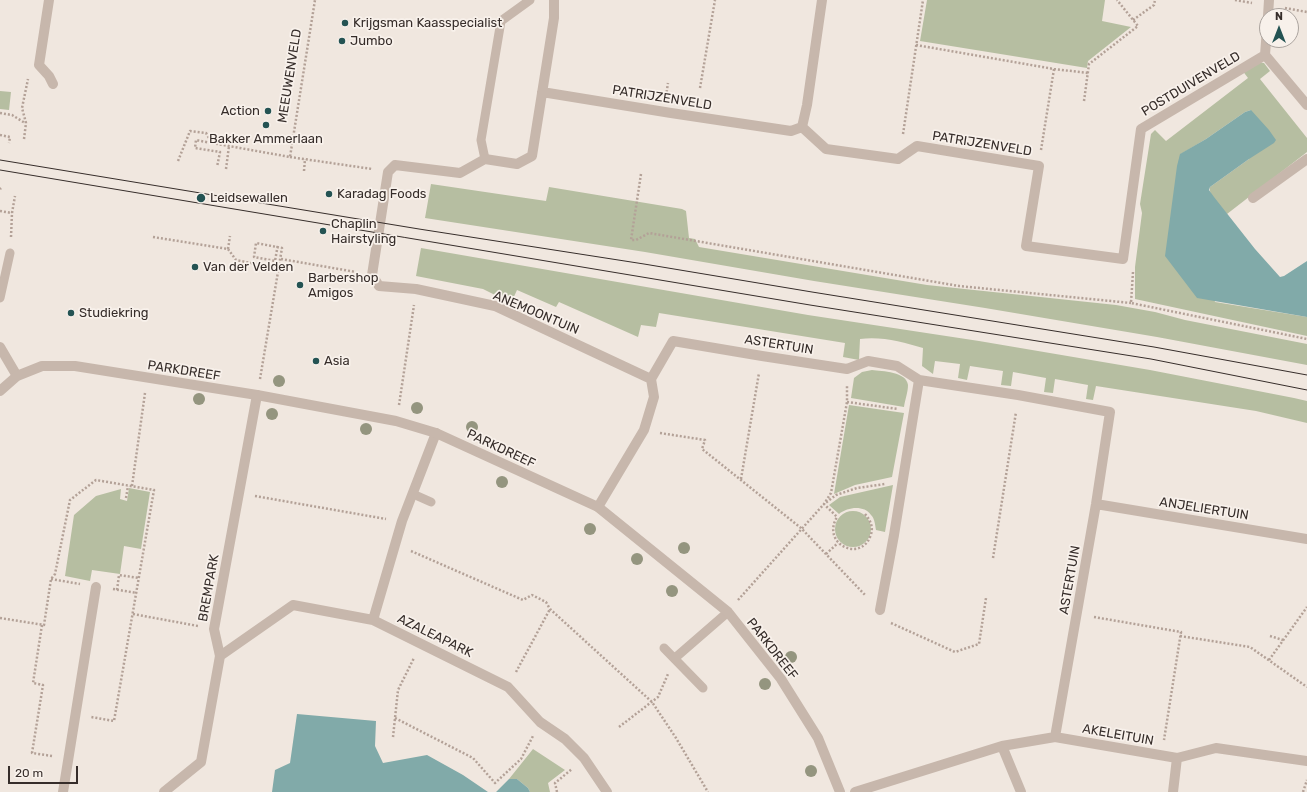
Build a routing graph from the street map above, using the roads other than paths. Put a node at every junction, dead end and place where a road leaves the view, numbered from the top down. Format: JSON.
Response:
{"nodes":[{"id":1,"x":49,"y":0,"type":"edge"},
{"id":2,"x":530,"y":0,"type":"edge"},
{"id":3,"x":554,"y":0,"type":"edge"},
{"id":4,"x":822,"y":0,"type":"edge"},
{"id":5,"x":1266,"y":48,"type":"edge"},
{"id":6,"x":1265,"y":55,"type":"junction"},
{"id":7,"x":53,"y":84,"type":"dead end"},
{"id":8,"x":542,"y":92,"type":"junction"},
{"id":9,"x":1307,"y":106,"type":"edge"},
{"id":10,"x":802,"y":127,"type":"junction"},
{"id":11,"x":485,"y":158,"type":"junction"},
{"id":12,"x":1307,"y":159,"type":"edge"},
{"id":13,"x":1253,"y":198,"type":"dead end"},
{"id":14,"x":10,"y":253,"type":"road end"},
{"id":15,"x":1123,"y":259,"type":"joint"},
{"id":16,"x":0,"y":298,"type":"edge"},
{"id":17,"x":0,"y":347,"type":"edge"},
{"id":18,"x":17,"y":376,"type":"junction"},
{"id":19,"x":652,"y":379,"type":"junction"},
{"id":20,"x":919,"y":380,"type":"junction"},
{"id":21,"x":0,"y":391,"type":"edge"},
{"id":22,"x":257,"y":395,"type":"junction"},
{"id":23,"x":436,"y":433,"type":"junction"},
{"id":24,"x":413,"y":494,"type":"junction"},
{"id":25,"x":431,"y":502,"type":"dead end"},
{"id":26,"x":1096,"y":504,"type":"junction"},
{"id":27,"x":598,"y":507,"type":"junction"},
{"id":28,"x":1307,"y":539,"type":"edge"},
{"id":29,"x":96,"y":587,"type":"dead end"},
{"id":30,"x":880,"y":610,"type":"road end"},
{"id":31,"x":728,"y":612,"type":"junction"},
{"id":32,"x":373,"y":620,"type":"junction"},
{"id":33,"x":664,"y":648,"type":"dead end"},
{"id":34,"x":220,"y":656,"type":"junction"},
{"id":35,"x":674,"y":658,"type":"junction"},
{"id":36,"x":703,"y":688,"type":"dead end"},
{"id":37,"x":1055,"y":737,"type":"junction"},
{"id":38,"x":1002,"y":746,"type":"junction"},
{"id":39,"x":1177,"y":758,"type":"junction"},
{"id":40,"x":1307,"y":761,"type":"edge"},
{"id":41,"x":63,"y":792,"type":"edge"},
{"id":42,"x":164,"y":792,"type":"edge"},
{"id":43,"x":607,"y":792,"type":"edge"},
{"id":44,"x":840,"y":792,"type":"edge"},
{"id":45,"x":855,"y":792,"type":"edge"},
{"id":46,"x":1022,"y":792,"type":"edge"},
{"id":47,"x":1173,"y":792,"type":"edge"}],
"edges":[{"from":1,"to":7,"type":"street"},
{"from":2,"to":11,"type":"lane"},
{"from":3,"to":8,"type":"street"},
{"from":4,"to":10,"type":"street"},
{"from":5,"to":6,"type":"street"},
{"from":6,"to":9,"type":"street"},
{"from":6,"to":15,"type":"street","name":"POSTDUIVENVELD"},
{"from":8,"to":10,"type":"street","name":"PATRIJZENVELD"},
{"from":8,"to":11,"type":"street"},
{"from":10,"to":15,"type":"street","name":"PATRIJZENVELD"},
{"from":11,"to":19,"type":"street","name":"ANEMOONTUIN"},
{"from":12,"to":13,"type":"street"},
{"from":14,"to":16,"type":"lane"},
{"from":17,"to":18,"type":"street"},
{"from":18,"to":21,"type":"street","name":"PARKDREEF"},
{"from":18,"to":22,"type":"street","name":"PARKDREEF"},
{"from":19,"to":20,"type":"street","name":"ASTERTUIN"},
{"from":19,"to":27,"type":"street"},
{"from":20,"to":26,"type":"street","name":"ASTERTUIN"},
{"from":20,"to":30,"type":"street"},
{"from":22,"to":23,"type":"street","name":"PARKDREEF"},
{"from":22,"to":34,"type":"street","name":"BREMPARK"},
{"from":23,"to":24,"type":"street"},
{"from":23,"to":27,"type":"street","name":"PARKDREEF"},
{"from":24,"to":25,"type":"lane"},
{"from":24,"to":32,"type":"street"},
{"from":26,"to":28,"type":"street","name":"ANJELIERTUIN"},
{"from":26,"to":37,"type":"street","name":"ASTERTUIN"},
{"from":27,"to":31,"type":"street","name":"PARKDREEF"},
{"from":29,"to":41,"type":"street"},
{"from":31,"to":35,"type":"lane"},
{"from":31,"to":44,"type":"street","name":"PARKDREEF"},
{"from":32,"to":34,"type":"street","name":"AZALEAPARK"},
{"from":32,"to":43,"type":"street","name":"AZALEAPARK"},
{"from":33,"to":35,"type":"lane"},
{"from":34,"to":42,"type":"street","name":"BREMPARK"},
{"from":35,"to":36,"type":"lane"},
{"from":37,"to":38,"type":"street"},
{"from":37,"to":39,"type":"street","name":"AKELEITUIN"},
{"from":38,"to":45,"type":"street"},
{"from":38,"to":46,"type":"street"},
{"from":39,"to":40,"type":"street"},
{"from":39,"to":47,"type":"street"}]}
